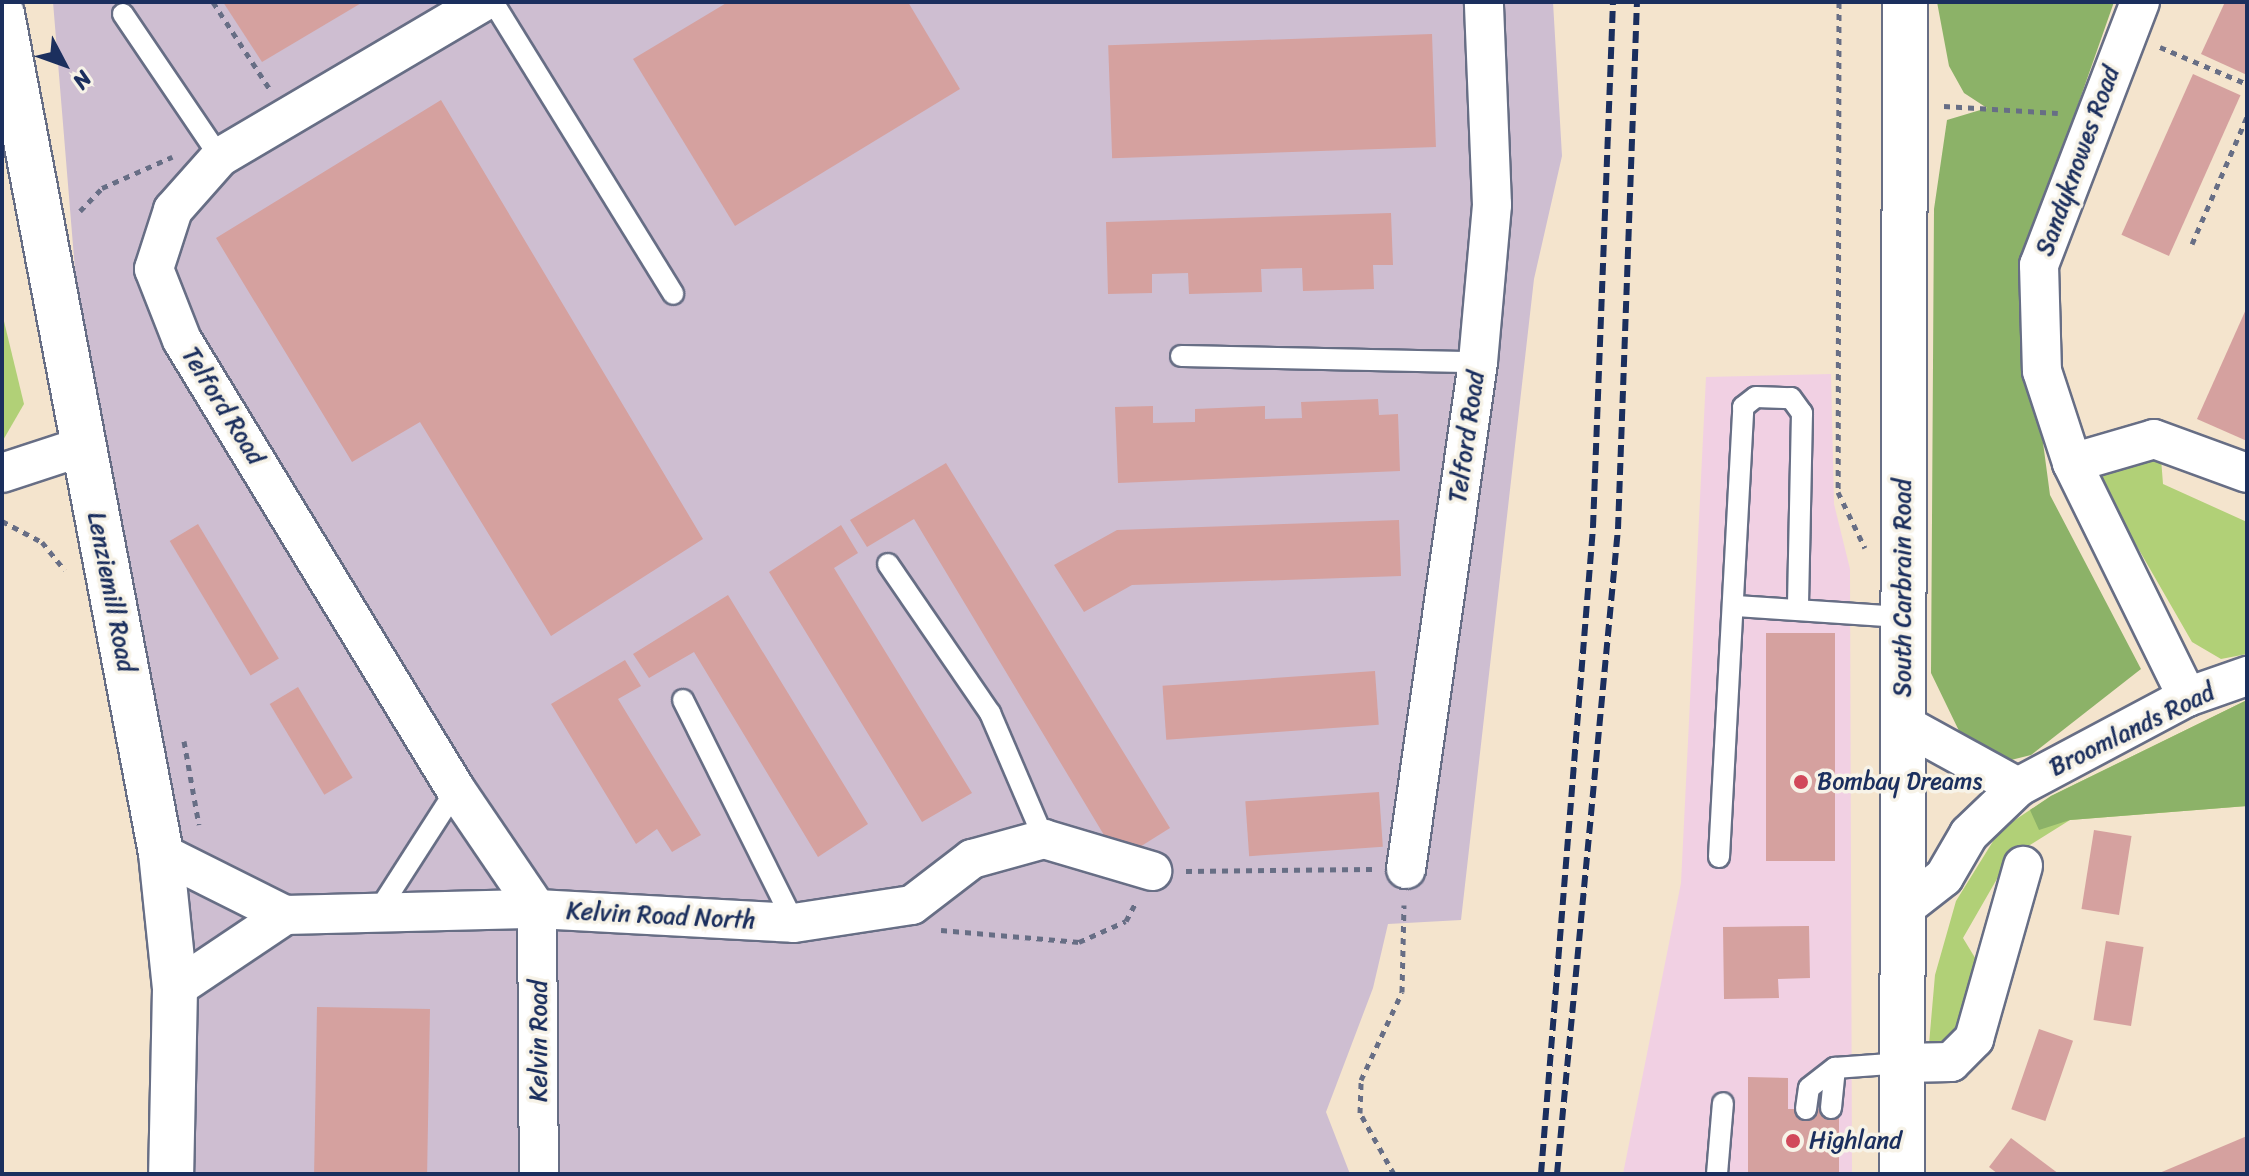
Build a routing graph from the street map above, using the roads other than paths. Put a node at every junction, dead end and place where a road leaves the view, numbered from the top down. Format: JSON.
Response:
{"nodes":[{"id":1,"x":483,"y":2,"type":"edge"},
{"id":2,"x":493,"y":2,"type":"edge"},
{"id":3,"x":1484,"y":2,"type":"edge"},
{"id":4,"x":1905,"y":2,"type":"edge"},
{"id":5,"x":2,"y":14,"type":"edge"},
{"id":6,"x":123,"y":14,"type":"dead end"},
{"id":7,"x":2133,"y":17,"type":"edge"},
{"id":8,"x":220,"y":157,"type":"junction"},
{"id":9,"x":673,"y":294,"type":"dead end"},
{"id":10,"x":1181,"y":356,"type":"dead end"},
{"id":11,"x":1478,"y":362,"type":"junction"},
{"id":12,"x":84,"y":446,"type":"junction"},
{"id":13,"x":2072,"y":463,"type":"junction"},
{"id":14,"x":2,"y":473,"type":"edge"},
{"id":15,"x":2247,"y":473,"type":"edge"},
{"id":16,"x":888,"y":564,"type":"dead end"},
{"id":17,"x":1735,"y":606,"type":"junction"},
{"id":18,"x":1798,"y":609,"type":"junction"},
{"id":19,"x":1885,"y":616,"type":"junction"},
{"id":20,"x":2247,"y":676,"type":"edge"},
{"id":21,"x":2187,"y":697,"type":"junction"},
{"id":22,"x":683,"y":700,"type":"dead end"},
{"id":23,"x":1905,"y":725,"type":"junction"},
{"id":24,"x":2018,"y":787,"type":"junction"},
{"id":25,"x":456,"y":790,"type":"junction"},
{"id":26,"x":1044,"y":839,"type":"junction"},
{"id":27,"x":161,"y":853,"type":"junction"},
{"id":28,"x":1719,"y":857,"type":"dead end"},
{"id":29,"x":2023,"y":866,"type":"dead end"},
{"id":30,"x":1406,"y":869,"type":"road end"},
{"id":31,"x":1152,"y":871,"type":"road end"},
{"id":32,"x":537,"y":909,"type":"junction"},
{"id":33,"x":1903,"y":909,"type":"junction"},
{"id":34,"x":377,"y":913,"type":"junction"},
{"id":35,"x":285,"y":915,"type":"junction"},
{"id":36,"x":794,"y":923,"type":"junction"},
{"id":37,"x":175,"y":989,"type":"junction"},
{"id":38,"x":1903,"y":1063,"type":"junction"},
{"id":39,"x":1835,"y":1068,"type":"junction"},
{"id":40,"x":1723,"y":1103,"type":"dead end"},
{"id":41,"x":1831,"y":1108,"type":"dead end"},
{"id":42,"x":1806,"y":1109,"type":"dead end"},
{"id":43,"x":171,"y":1174,"type":"edge"},
{"id":44,"x":539,"y":1174,"type":"edge"},
{"id":45,"x":1717,"y":1174,"type":"edge"},
{"id":46,"x":1902,"y":1174,"type":"edge"}],
"edges":[{"from":1,"to":8,"type":"street","name":"Telford Road"},
{"from":2,"to":9,"type":"lane"},
{"from":3,"to":11,"type":"street","name":"Telford Road"},
{"from":4,"to":19,"type":"street","name":"South Carbrain Road"},
{"from":5,"to":12,"type":"street","name":"Lenziemill Road"},
{"from":6,"to":8,"type":"lane"},
{"from":7,"to":13,"type":"street","name":"Sandyknowes Road"},
{"from":8,"to":25,"type":"street","name":"Telford Road"},
{"from":10,"to":11,"type":"lane"},
{"from":11,"to":30,"type":"street","name":"Telford Road"},
{"from":12,"to":14,"type":"street"},
{"from":12,"to":27,"type":"street","name":"Lenziemill Road"},
{"from":13,"to":15,"type":"street"},
{"from":13,"to":21,"type":"street","name":"Sandyknowes Road"},
{"from":16,"to":26,"type":"lane"},
{"from":17,"to":18,"type":"lane"},
{"from":17,"to":18,"type":"lane"},
{"from":17,"to":28,"type":"lane"},
{"from":18,"to":19,"type":"lane"},
{"from":19,"to":23,"type":"street","name":"South Carbrain Road"},
{"from":20,"to":21,"type":"street","name":"Broomlands Road"},
{"from":21,"to":24,"type":"street","name":"Broomlands Road"},
{"from":22,"to":36,"type":"lane"},
{"from":23,"to":24,"type":"street"},
{"from":23,"to":33,"type":"street","name":"South Carbrain Road"},
{"from":24,"to":33,"type":"street","name":"Broomlands Road"},
{"from":25,"to":32,"type":"street","name":"Telford Road"},
{"from":25,"to":34,"type":"lane"},
{"from":26,"to":31,"type":"street"},
{"from":26,"to":36,"type":"street","name":"Kelvin Road North"},
{"from":27,"to":35,"type":"street","name":"Kelvin Road North"},
{"from":27,"to":37,"type":"street","name":"Lenziemill Road"},
{"from":29,"to":38,"type":"street"},
{"from":32,"to":34,"type":"street","name":"Kelvin Road North"},
{"from":32,"to":36,"type":"street","name":"Kelvin Road North"},
{"from":32,"to":44,"type":"street","name":"Kelvin Road"},
{"from":33,"to":38,"type":"street","name":"South Carbrain Road"},
{"from":34,"to":35,"type":"street","name":"Kelvin Road North"},
{"from":35,"to":37,"type":"street"},
{"from":37,"to":43,"type":"street","name":"Lenziemill Road"},
{"from":38,"to":39,"type":"lane"},
{"from":38,"to":46,"type":"street","name":"South Carbrain Road"},
{"from":39,"to":41,"type":"lane"},
{"from":39,"to":42,"type":"lane"},
{"from":40,"to":45,"type":"lane"}]}
